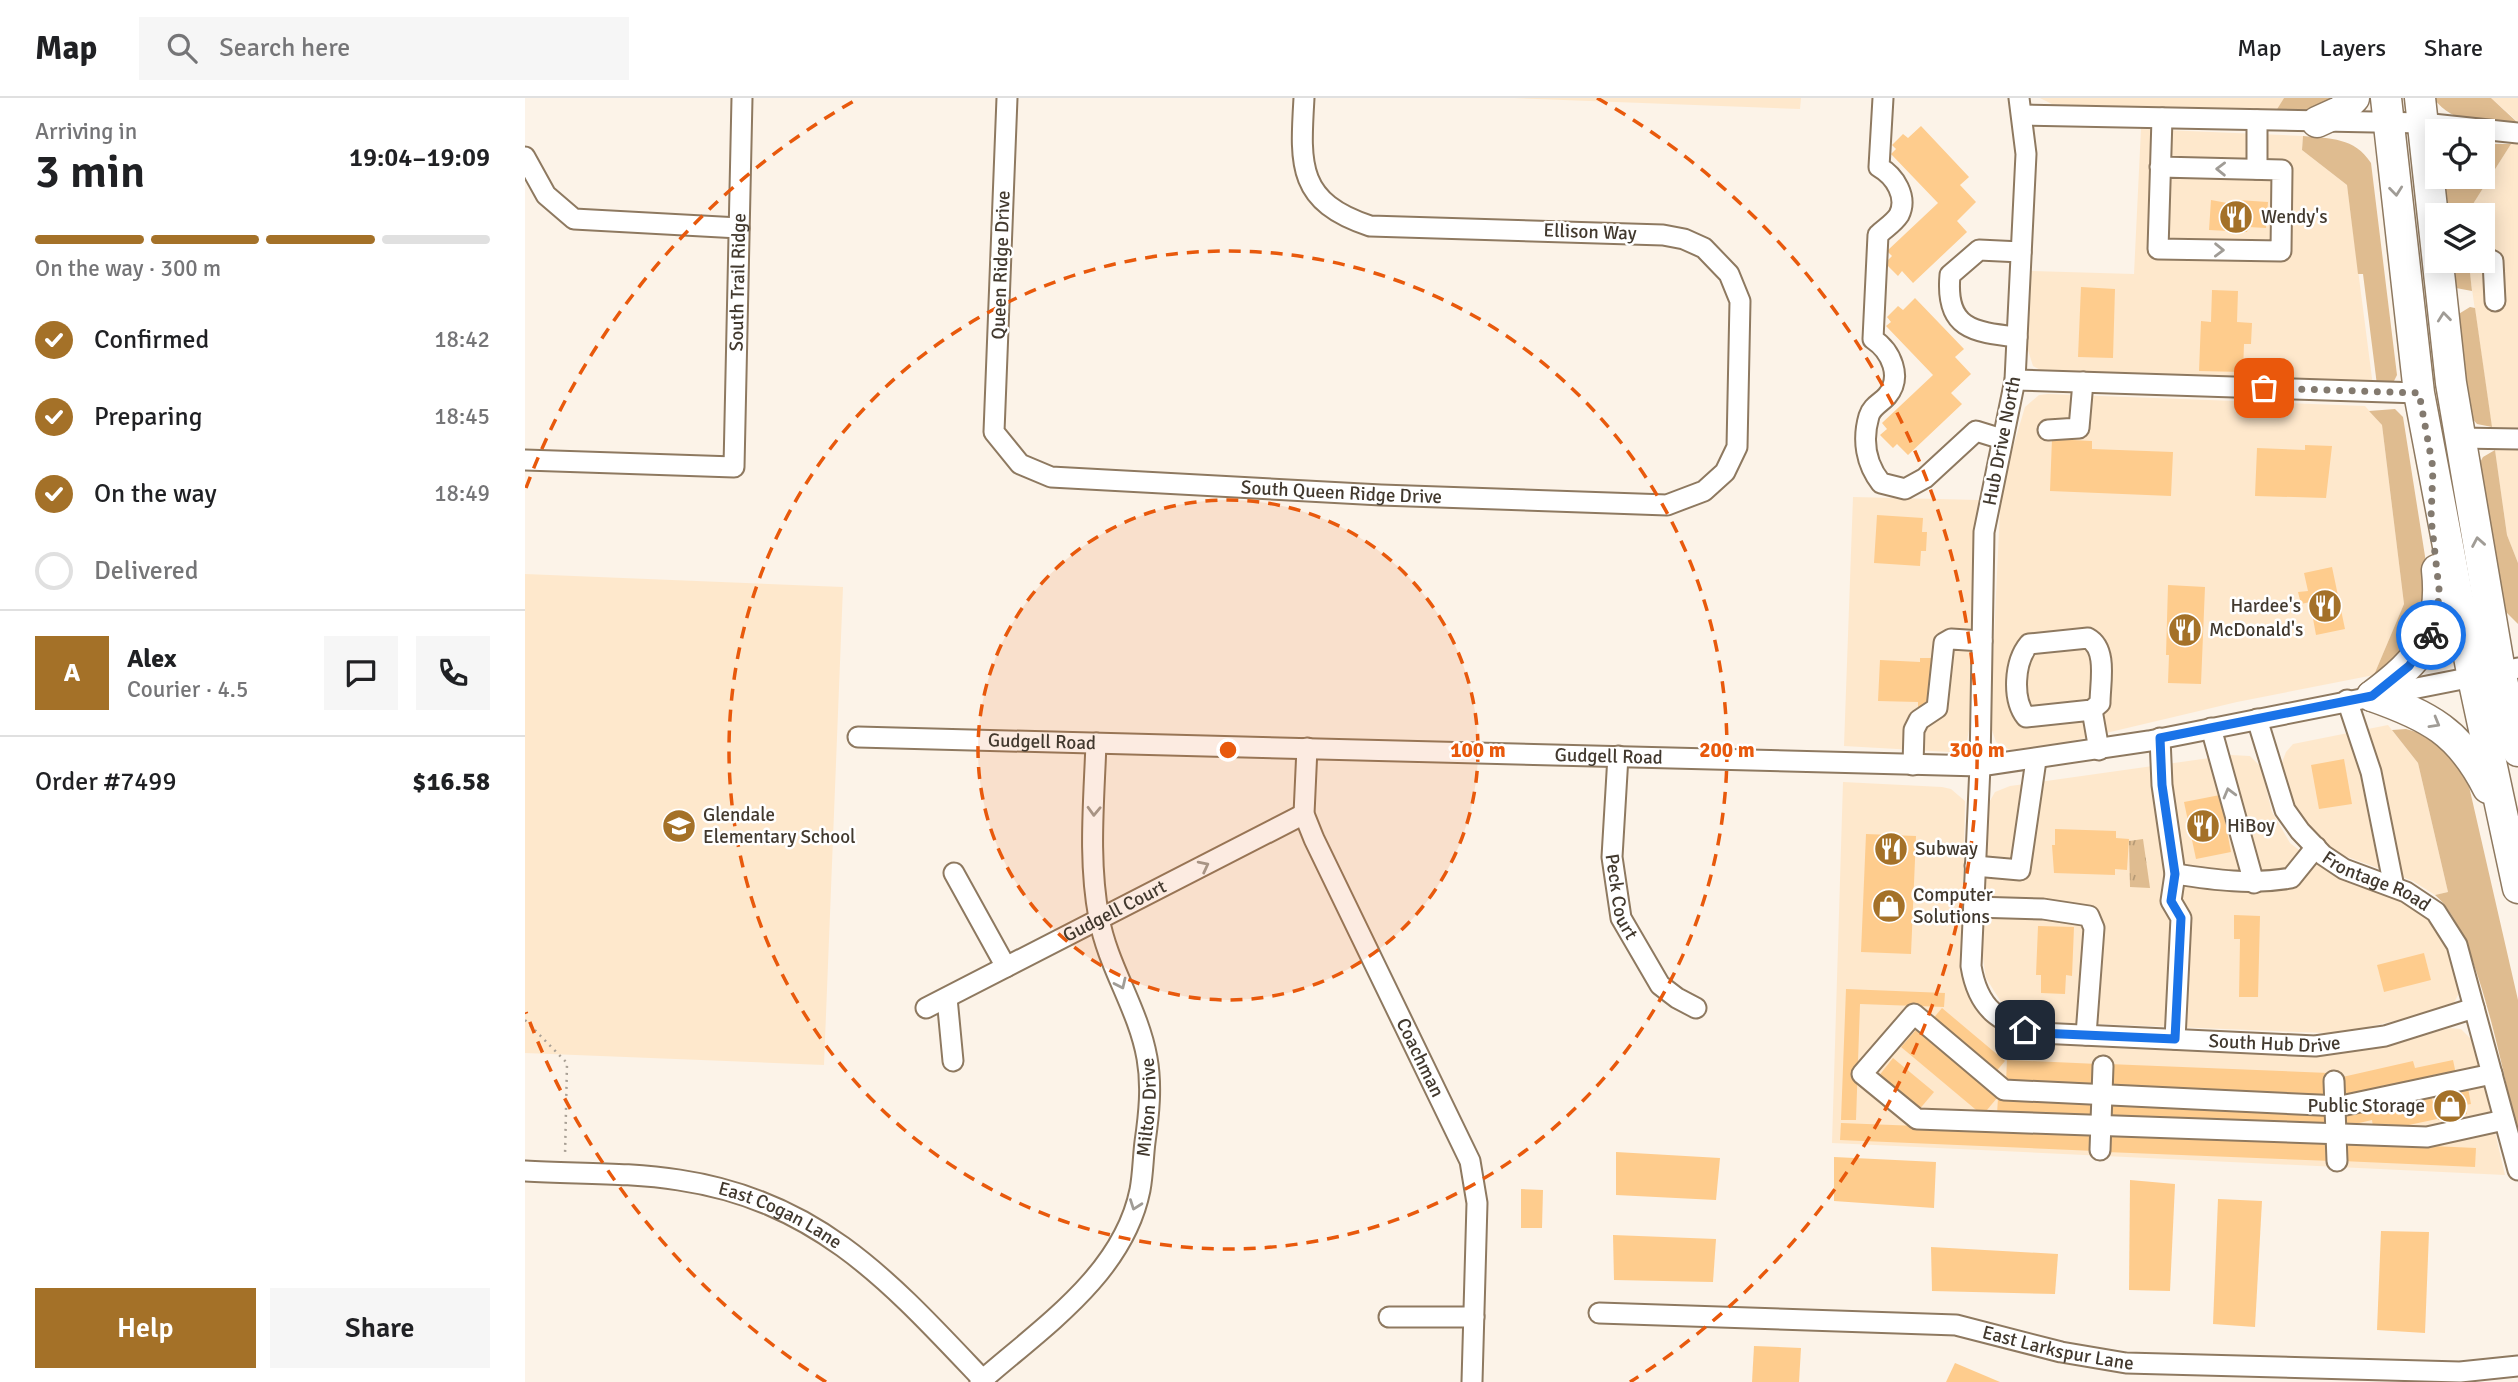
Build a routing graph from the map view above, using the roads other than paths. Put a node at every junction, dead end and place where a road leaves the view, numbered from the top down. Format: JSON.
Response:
{"nodes":[{"id":1,"x":742,"y":98,"type":"edge"},
{"id":2,"x":1007,"y":98,"type":"edge"},
{"id":3,"x":1304,"y":98,"type":"edge"},
{"id":4,"x":1883,"y":98,"type":"edge"},
{"id":5,"x":2354,"y":98,"type":"edge"},
{"id":6,"x":2020,"y":107,"type":"edge"},
{"id":7,"x":2387,"y":111,"type":"edge"},
{"id":8,"x":2421,"y":111,"type":"edge"},
{"id":9,"x":2162,"y":118,"type":"junction"},
{"id":10,"x":2446,"y":119,"type":"edge"},
{"id":11,"x":2257,"y":120,"type":"junction"},
{"id":12,"x":2317,"y":122,"type":"junction"},
{"id":13,"x":2495,"y":132,"type":"edge"},
{"id":14,"x":2518,"y":133,"type":"edge"},
{"id":15,"x":525,"y":157,"type":"edge"},
{"id":16,"x":2160,"y":167,"type":"junction"},
{"id":17,"x":2257,"y":169,"type":"junction"},
{"id":18,"x":2435,"y":190,"type":"edge"},
{"id":19,"x":739,"y":228,"type":"junction"},
{"id":20,"x":2021,"y":252,"type":"junction"},
{"id":21,"x":2439,"y":273,"type":"edge"},
{"id":22,"x":2494,"y":273,"type":"edge"},
{"id":23,"x":2495,"y":301,"type":"dead end"},
{"id":24,"x":2017,"y":337,"type":"junction"},
{"id":25,"x":2015,"y":380,"type":"junction"},
{"id":26,"x":2083,"y":382,"type":"junction"},
{"id":27,"x":2419,"y":393,"type":"junction"},
{"id":28,"x":2048,"y":430,"type":"dead end"},
{"id":29,"x":994,"y":432,"type":"joint"},
{"id":30,"x":2460,"y":438,"type":"junction"},
{"id":31,"x":2002,"y":439,"type":"junction"},
{"id":32,"x":2518,"y":439,"type":"edge"},
{"id":33,"x":525,"y":460,"type":"edge"},
{"id":34,"x":2433,"y":468,"type":"junction"},
{"id":35,"x":1704,"y":491,"type":"joint"},
{"id":36,"x":2489,"y":609,"type":"junction"},
{"id":37,"x":2518,"y":632,"type":"edge"},
{"id":38,"x":1982,"y":641,"type":"junction"},
{"id":39,"x":2497,"y":673,"type":"edge"},
{"id":40,"x":2360,"y":698,"type":"junction"},
{"id":41,"x":2092,"y":710,"type":"junction"},
{"id":42,"x":2257,"y":719,"type":"junction"},
{"id":43,"x":2211,"y":728,"type":"junction"},
{"id":44,"x":858,"y":737,"type":"dead end"},
{"id":45,"x":2160,"y":738,"type":"junction"},
{"id":46,"x":1096,"y":743,"type":"junction"},
{"id":47,"x":1307,"y":748,"type":"junction"},
{"id":48,"x":2099,"y":750,"type":"junction"},
{"id":49,"x":2518,"y":751,"type":"edge"},
{"id":50,"x":1618,"y":756,"type":"junction"},
{"id":51,"x":2036,"y":760,"type":"junction"},
{"id":52,"x":1913,"y":765,"type":"junction"},
{"id":53,"x":1980,"y":766,"type":"junction"},
{"id":54,"x":1304,"y":814,"type":"junction"},
{"id":55,"x":2503,"y":821,"type":"junction"},
{"id":56,"x":2316,"y":847,"type":"junction"},
{"id":57,"x":1975,"y":866,"type":"junction"},
{"id":58,"x":954,"y":873,"type":"dead end"},
{"id":59,"x":2175,"y":874,"type":"junction"},
{"id":60,"x":2254,"y":883,"type":"junction"},
{"id":61,"x":2394,"y":887,"type":"junction"},
{"id":62,"x":2518,"y":888,"type":"edge"},
{"id":63,"x":1974,"y":907,"type":"junction"},
{"id":64,"x":1099,"y":919,"type":"junction"},
{"id":65,"x":1006,"y":967,"type":"junction"},
{"id":66,"x":947,"y":998,"type":"junction"},
{"id":67,"x":1696,"y":1008,"type":"dead end"},
{"id":68,"x":926,"y":1009,"type":"dead end"},
{"id":69,"x":2475,"y":1009,"type":"junction"},
{"id":70,"x":2085,"y":1035,"type":"junction"},
{"id":71,"x":2175,"y":1039,"type":"junction"},
{"id":72,"x":953,"y":1061,"type":"dead end"},
{"id":73,"x":2103,"y":1066,"type":"dead end"},
{"id":74,"x":2492,"y":1074,"type":"junction"},
{"id":75,"x":2334,"y":1081,"type":"dead end"},
{"id":76,"x":2102,"y":1095,"type":"junction"},
{"id":77,"x":2335,"y":1105,"type":"junction"},
{"id":78,"x":2504,"y":1120,"type":"junction"},
{"id":79,"x":2100,"y":1126,"type":"junction"},
{"id":80,"x":2338,"y":1135,"type":"junction"},
{"id":81,"x":2100,"y":1150,"type":"dead end"},
{"id":82,"x":2337,"y":1161,"type":"dead end"},
{"id":83,"x":2518,"y":1170,"type":"edge"},
{"id":84,"x":525,"y":1171,"type":"edge"},
{"id":85,"x":1599,"y":1313,"type":"dead end"},
{"id":86,"x":1389,"y":1317,"type":"dead end"},
{"id":87,"x":1473,"y":1317,"type":"junction"},
{"id":88,"x":2518,"y":1366,"type":"edge"},
{"id":89,"x":982,"y":1381,"type":"edge"},
{"id":90,"x":1472,"y":1382,"type":"edge"}],
"edges":[{"from":1,"to":19,"type":"street","name":"South Trail Ridge"},
{"from":2,"to":29,"type":"street","name":"Queen Ridge Drive"},
{"from":3,"to":35,"type":"street","name":"Ellison Way"},
{"from":4,"to":31,"type":"street"},
{"from":5,"to":12,"type":"highway"},
{"from":6,"to":9,"type":"street"},
{"from":6,"to":20,"type":"street","name":"Hub Drive North"},
{"from":7,"to":8,"type":"street"},
{"from":7,"to":12,"type":"street"},
{"from":7,"to":27,"type":"highway","one_way":true},
{"from":8,"to":10,"type":"street"},
{"from":8,"to":18,"type":"highway"},
{"from":9,"to":11,"type":"street"},
{"from":9,"to":16,"type":"street"},
{"from":11,"to":12,"type":"street"},
{"from":11,"to":17,"type":"street"},
{"from":13,"to":14,"type":"street"},
{"from":15,"to":19,"type":"street"},
{"from":17,"to":16,"type":"street","one_way":true},
{"from":16,"to":17,"type":"street","one_way":true},
{"from":19,"to":33,"type":"street","name":"South Trail Ridge"},
{"from":20,"to":24,"type":"street","name":"Hub Drive North"},
{"from":20,"to":24,"type":"street"},
{"from":30,"to":21,"type":"highway","one_way":true},
{"from":22,"to":23,"type":"street"},
{"from":24,"to":25,"type":"street","name":"Hub Drive North"},
{"from":25,"to":26,"type":"street"},
{"from":25,"to":31,"type":"street","name":"Hub Drive North"},
{"from":26,"to":27,"type":"street"},
{"from":26,"to":28,"type":"street"},
{"from":27,"to":34,"type":"highway"},
{"from":29,"to":35,"type":"street","name":"South Queen Ridge Drive"},
{"from":30,"to":32,"type":"street"},
{"from":36,"to":30,"type":"highway","one_way":true},
{"from":31,"to":38,"type":"street","name":"Hub Drive North"},
{"from":34,"to":39,"type":"highway"},
{"from":34,"to":40,"type":"highway"},
{"from":36,"to":37,"type":"highway"},
{"from":36,"to":39,"type":"highway"},
{"from":38,"to":52,"type":"street"},
{"from":38,"to":53,"type":"street","name":"Hub Drive North"},
{"from":39,"to":40,"type":"street","name":"Gudgell Road"},
{"from":39,"to":49,"type":"highway"},
{"from":39,"to":55,"type":"highway"},
{"from":40,"to":42,"type":"street","name":"Gudgell Road"},
{"from":40,"to":55,"type":"highway","one_way":true},
{"from":40,"to":61,"type":"street"},
{"from":41,"to":41,"type":"street"},
{"from":41,"to":48,"type":"street"},
{"from":42,"to":43,"type":"street","name":"Gudgell Road"},
{"from":42,"to":56,"type":"street","name":"Frontage Road"},
{"from":43,"to":45,"type":"street","name":"Gudgell Road"},
{"from":60,"to":43,"type":"street","one_way":true},
{"from":44,"to":46,"type":"street","name":"Gudgell Road"},
{"from":45,"to":48,"type":"street","name":"Gudgell Road"},
{"from":45,"to":59,"type":"street"},
{"from":46,"to":47,"type":"street","name":"Gudgell Road"},
{"from":46,"to":64,"type":"street","name":"Milton Drive","one_way":true},
{"from":47,"to":50,"type":"street","name":"Gudgell Road"},
{"from":47,"to":54,"type":"street","name":"Coachman"},
{"from":48,"to":51,"type":"street","name":"Gudgell Road"},
{"from":50,"to":52,"type":"street","name":"Gudgell Road"},
{"from":50,"to":67,"type":"street","name":"Peck Court"},
{"from":51,"to":53,"type":"street","name":"Gudgell Road"},
{"from":51,"to":57,"type":"street"},
{"from":52,"to":53,"type":"street","name":"Gudgell Road"},
{"from":53,"to":57,"type":"street","name":"South Hub Drive"},
{"from":64,"to":54,"type":"street","name":"Gudgell Court","one_way":true},
{"from":54,"to":87,"type":"street","name":"Coachman"},
{"from":55,"to":62,"type":"highway"},
{"from":56,"to":60,"type":"street"},
{"from":56,"to":61,"type":"street","name":"Frontage Road"},
{"from":57,"to":63,"type":"street","name":"South Hub Drive"},
{"from":58,"to":65,"type":"street"},
{"from":59,"to":60,"type":"street"},
{"from":59,"to":71,"type":"street"},
{"from":61,"to":69,"type":"street","name":"Frontage Road"},
{"from":63,"to":70,"type":"street","name":"South Hub Drive"},
{"from":63,"to":70,"type":"street"},
{"from":64,"to":65,"type":"street","name":"Gudgell Court"},
{"from":64,"to":89,"type":"street","name":"Milton Drive","one_way":true},
{"from":65,"to":66,"type":"street","name":"Gudgell Court"},
{"from":66,"to":68,"type":"street","name":"Gudgell Court"},
{"from":66,"to":72,"type":"street"},
{"from":69,"to":71,"type":"street","name":"South Hub Drive"},
{"from":69,"to":74,"type":"street","name":"Frontage Road"},
{"from":70,"to":71,"type":"street","name":"South Hub Drive"},
{"from":73,"to":76,"type":"street"},
{"from":74,"to":77,"type":"street"},
{"from":74,"to":78,"type":"street","name":"Frontage Road"},
{"from":75,"to":77,"type":"street"},
{"from":76,"to":77,"type":"street"},
{"from":76,"to":79,"type":"street"},
{"from":76,"to":79,"type":"street"},
{"from":77,"to":80,"type":"street"},
{"from":78,"to":80,"type":"street"},
{"from":78,"to":83,"type":"street","name":"Frontage Road"},
{"from":79,"to":80,"type":"street"},
{"from":79,"to":81,"type":"street"},
{"from":80,"to":82,"type":"street"},
{"from":84,"to":89,"type":"street","name":"East Cogan Lane"},
{"from":85,"to":88,"type":"street","name":"East Larkspur Lane"},
{"from":86,"to":87,"type":"street"},
{"from":87,"to":90,"type":"street","name":"Coachman"}]}
